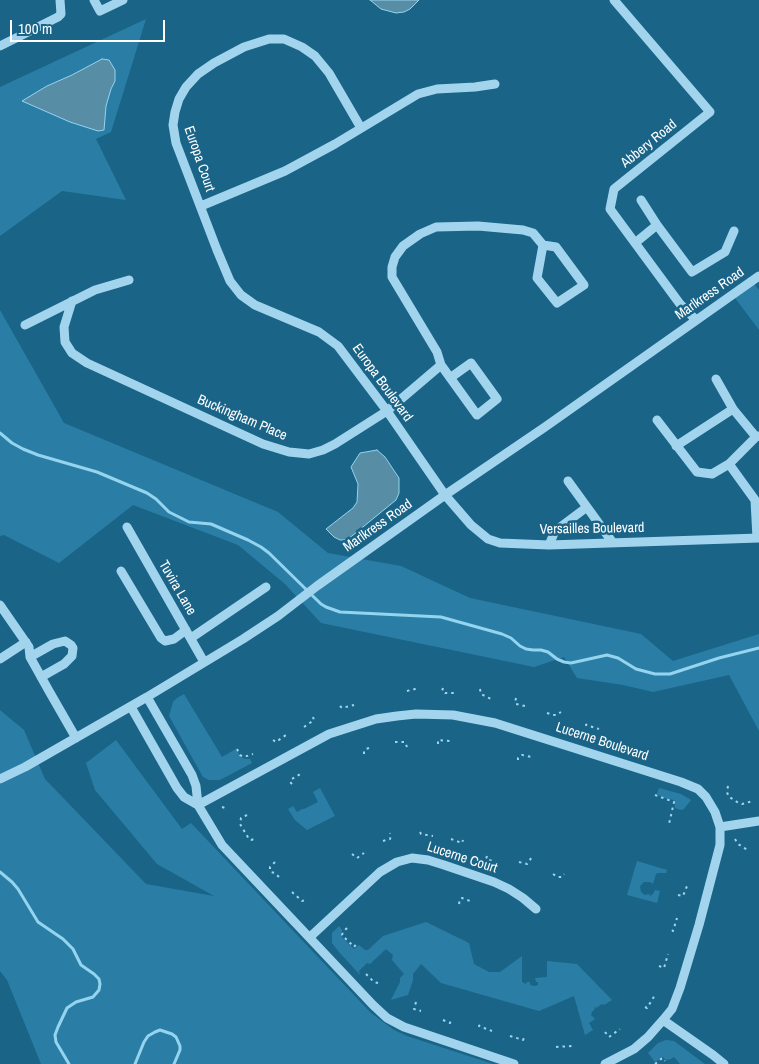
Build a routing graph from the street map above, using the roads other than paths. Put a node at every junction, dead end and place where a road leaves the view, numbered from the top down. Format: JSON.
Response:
{"nodes":[{"id":1,"x":60,"y":0,"type":"edge"},
{"id":2,"x":94,"y":0,"type":"edge"},
{"id":3,"x":123,"y":0,"type":"edge"},
{"id":4,"x":614,"y":0,"type":"edge"},
{"id":5,"x":0,"y":46,"type":"edge"},
{"id":6,"x":495,"y":84,"type":"dead end"},
{"id":7,"x":361,"y":128,"type":"junction"},
{"id":8,"x":641,"y":200,"type":"dead end"},
{"id":9,"x":201,"y":206,"type":"junction"},
{"id":10,"x":657,"y":225,"type":"junction"},
{"id":11,"x":734,"y":231,"type":"dead end"},
{"id":12,"x":636,"y":243,"type":"junction"},
{"id":13,"x":542,"y":245,"type":"junction"},
{"id":14,"x":217,"y":250,"type":"joint"},
{"id":15,"x":759,"y":276,"type":"edge"},
{"id":16,"x":129,"y":280,"type":"dead end"},
{"id":17,"x":72,"y":301,"type":"junction"},
{"id":18,"x":696,"y":320,"type":"junction"},
{"id":19,"x":25,"y":325,"type":"dead end"},
{"id":20,"x":441,"y":365,"type":"junction"},
{"id":21,"x":450,"y":378,"type":"junction"},
{"id":22,"x":716,"y":380,"type":"dead end"},
{"id":23,"x":733,"y":409,"type":"junction"},
{"id":24,"x":387,"y":411,"type":"junction"},
{"id":25,"x":657,"y":420,"type":"dead end"},
{"id":26,"x":758,"y":437,"type":"edge"},
{"id":27,"x":676,"y":446,"type":"junction"},
{"id":28,"x":729,"y":464,"type":"junction"},
{"id":29,"x":568,"y":481,"type":"dead end"},
{"id":30,"x":445,"y":495,"type":"junction"},
{"id":31,"x":588,"y":507,"type":"junction"},
{"id":32,"x":127,"y":527,"type":"dead end"},
{"id":33,"x":758,"y":538,"type":"edge"},
{"id":34,"x":612,"y":543,"type":"junction"},
{"id":35,"x":549,"y":545,"type":"junction"},
{"id":36,"x":121,"y":571,"type":"dead end"},
{"id":37,"x":266,"y":587,"type":"dead end"},
{"id":38,"x":0,"y":605,"type":"edge"},
{"id":39,"x":188,"y":634,"type":"junction"},
{"id":40,"x":26,"y":642,"type":"junction"},
{"id":41,"x":30,"y":657,"type":"junction"},
{"id":42,"x":0,"y":659,"type":"edge"},
{"id":43,"x":204,"y":662,"type":"junction"},
{"id":44,"x":41,"y":677,"type":"junction"},
{"id":45,"x":147,"y":697,"type":"junction"},
{"id":46,"x":131,"y":706,"type":"junction"},
{"id":47,"x":76,"y":738,"type":"junction"},
{"id":48,"x":0,"y":779,"type":"edge"},
{"id":49,"x":198,"y":806,"type":"junction"},
{"id":50,"x":759,"y":821,"type":"edge"},
{"id":51,"x":720,"y":827,"type":"junction"},
{"id":52,"x":536,"y":909,"type":"dead end"},
{"id":53,"x":310,"y":937,"type":"junction"},
{"id":54,"x":664,"y":1020,"type":"junction"},
{"id":55,"x":514,"y":1064,"type":"edge"},
{"id":56,"x":605,"y":1064,"type":"edge"},
{"id":57,"x":724,"y":1064,"type":"edge"}],
"edges":[{"from":1,"to":5,"type":"street"},
{"from":2,"to":3,"type":"street"},
{"from":4,"to":12,"type":"street","name":"Abbery Road"},
{"from":6,"to":7,"type":"street","name":"Europa Court"},
{"from":7,"to":9,"type":"street","name":"Europa Court"},
{"from":7,"to":9,"type":"street","name":"Europa Court"},
{"from":8,"to":10,"type":"street"},
{"from":9,"to":14,"type":"street","name":"Europa Court"},
{"from":10,"to":11,"type":"street"},
{"from":10,"to":12,"type":"street"},
{"from":12,"to":18,"type":"street","name":"Abbery Road"},
{"from":13,"to":13,"type":"street"},
{"from":13,"to":20,"type":"street"},
{"from":14,"to":24,"type":"street","name":"Europa Boulevard"},
{"from":15,"to":18,"type":"street","name":"Marlkress Road"},
{"from":16,"to":17,"type":"street"},
{"from":17,"to":19,"type":"street"},
{"from":17,"to":24,"type":"street","name":"Buckingham Place"},
{"from":18,"to":30,"type":"street","name":"Marlkress Road"},
{"from":20,"to":21,"type":"street"},
{"from":20,"to":24,"type":"street","name":"Buckingham Place"},
{"from":21,"to":21,"type":"street"},
{"from":22,"to":23,"type":"street"},
{"from":23,"to":26,"type":"street"},
{"from":23,"to":27,"type":"street"},
{"from":24,"to":30,"type":"street","name":"Europa Boulevard"},
{"from":25,"to":27,"type":"street"},
{"from":26,"to":28,"type":"street"},
{"from":27,"to":28,"type":"street"},
{"from":28,"to":33,"type":"street"},
{"from":29,"to":31,"type":"street"},
{"from":30,"to":35,"type":"street","name":"Versailles Boulevard"},
{"from":30,"to":43,"type":"street","name":"Marlkress Road"},
{"from":31,"to":34,"type":"street"},
{"from":31,"to":35,"type":"street"},
{"from":32,"to":39,"type":"street","name":"Tuvira Lane"},
{"from":33,"to":34,"type":"street","name":"Versailles Boulevard"},
{"from":34,"to":35,"type":"street","name":"Versailles Boulevard"},
{"from":36,"to":39,"type":"street"},
{"from":37,"to":39,"type":"street"},
{"from":38,"to":40,"type":"street"},
{"from":39,"to":43,"type":"street","name":"Tuvira Lane"},
{"from":40,"to":41,"type":"street"},
{"from":40,"to":42,"type":"street"},
{"from":41,"to":44,"type":"street"},
{"from":41,"to":44,"type":"street"},
{"from":43,"to":45,"type":"street","name":"Marlkress Road"},
{"from":44,"to":47,"type":"street"},
{"from":45,"to":46,"type":"street","name":"Marlkress Road"},
{"from":45,"to":49,"type":"street"},
{"from":46,"to":47,"type":"street","name":"Marlkress Road"},
{"from":46,"to":49,"type":"street"},
{"from":47,"to":48,"type":"street","name":"Marlkress Road"},
{"from":49,"to":51,"type":"street","name":"Lucerne Boulevard"},
{"from":49,"to":53,"type":"street"},
{"from":50,"to":51,"type":"street"},
{"from":51,"to":54,"type":"street","name":"Lucerne Boulevard"},
{"from":52,"to":53,"type":"street","name":"Lucerne Court"},
{"from":53,"to":55,"type":"street"},
{"from":54,"to":56,"type":"street","name":"Lucerne Boulevard"},
{"from":54,"to":57,"type":"street"}]}
